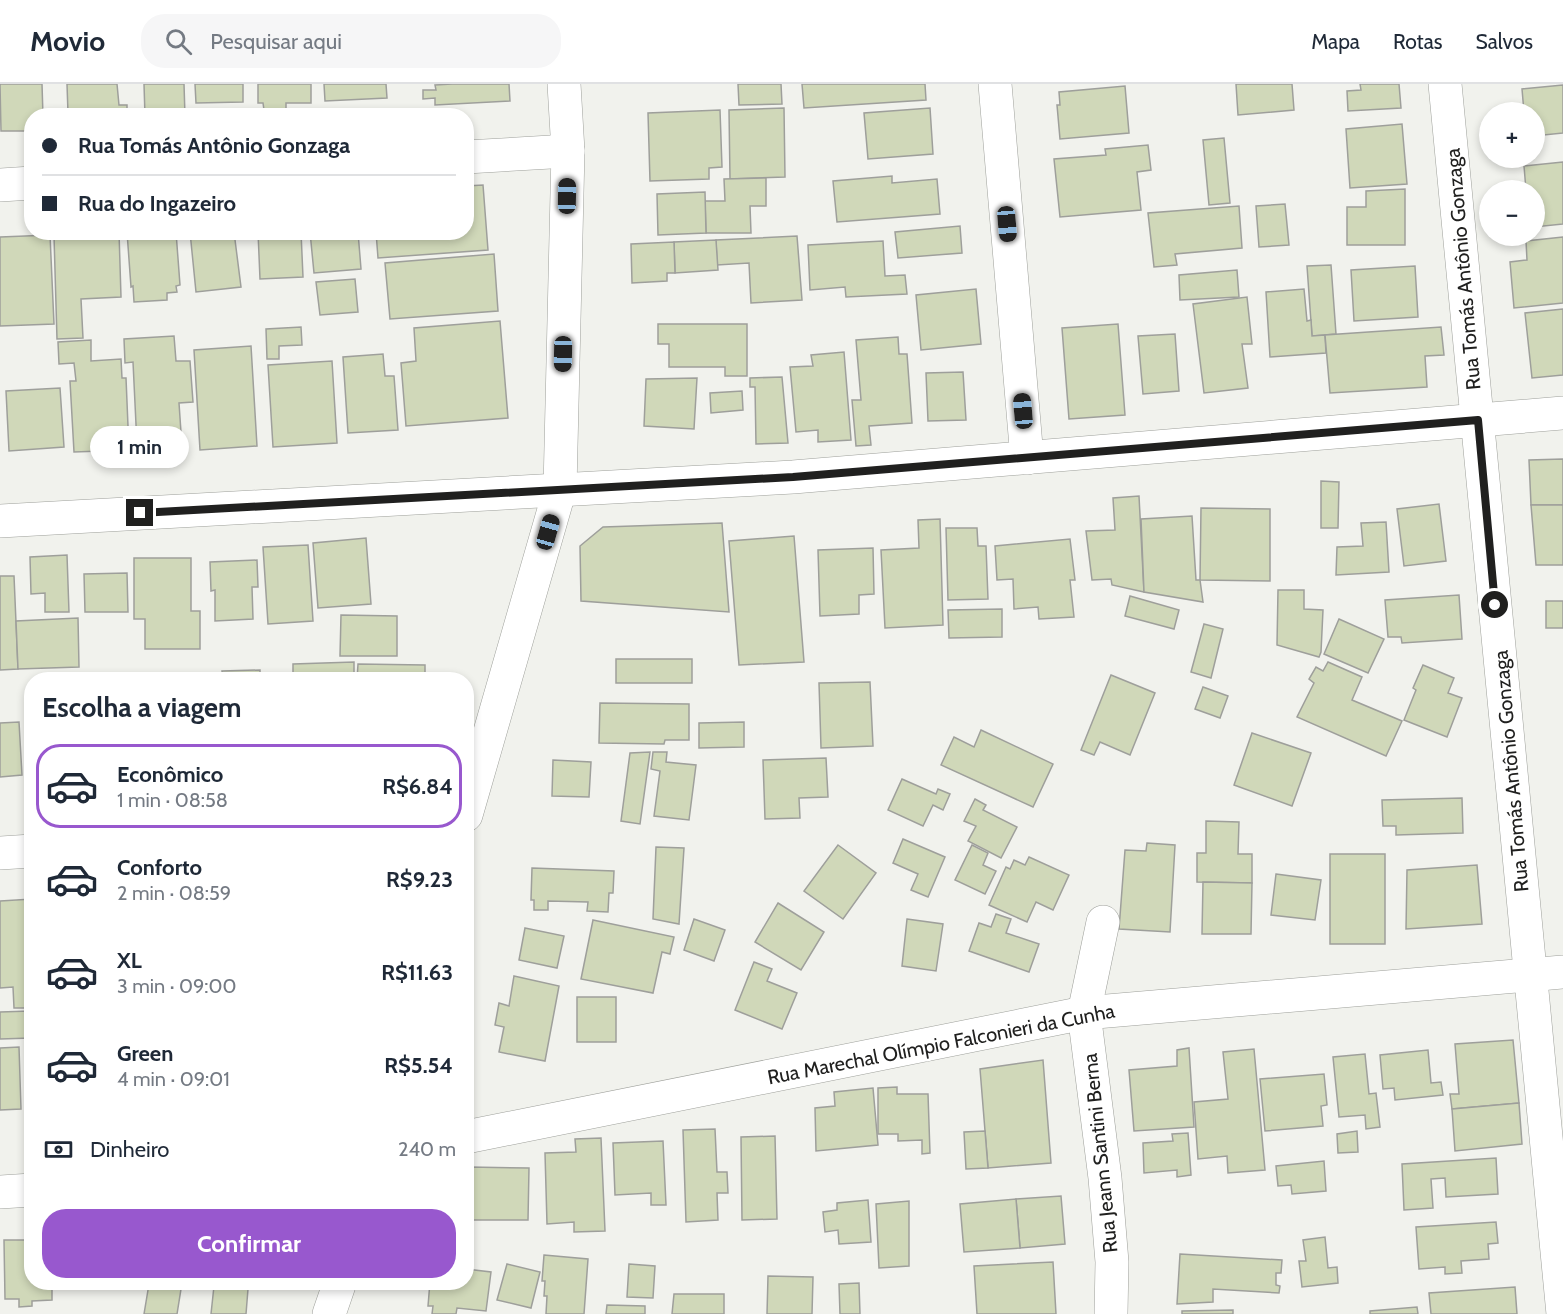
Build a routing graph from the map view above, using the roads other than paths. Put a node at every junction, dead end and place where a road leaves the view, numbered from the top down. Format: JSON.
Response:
{"nodes":[{"id":1,"x":564,"y":84,"type":"edge"},
{"id":2,"x":995,"y":84,"type":"edge"},
{"id":3,"x":1445,"y":84,"type":"edge"},
{"id":4,"x":568,"y":151,"type":"junction"},
{"id":5,"x":474,"y":157,"type":"edge"},
{"id":6,"x":24,"y":184,"type":"edge"},
{"id":7,"x":0,"y":185,"type":"edge"},
{"id":8,"x":1563,"y":413,"type":"edge"},
{"id":9,"x":1478,"y":420,"type":"junction"},
{"id":10,"x":1028,"y":458,"type":"junction"},
{"id":11,"x":560,"y":489,"type":"junction"},
{"id":12,"x":0,"y":521,"type":"edge"},
{"id":13,"x":474,"y":787,"type":"edge"},
{"id":14,"x":24,"y":852,"type":"edge"},
{"id":15,"x":0,"y":853,"type":"edge"},
{"id":16,"x":1103,"y":922,"type":"dead end"},
{"id":17,"x":1563,"y":972,"type":"edge"},
{"id":18,"x":1531,"y":974,"type":"junction"},
{"id":19,"x":1084,"y":1013,"type":"junction"},
{"id":20,"x":474,"y":1135,"type":"edge"},
{"id":21,"x":24,"y":1190,"type":"edge"},
{"id":22,"x":0,"y":1192,"type":"edge"},
{"id":23,"x":337,"y":1290,"type":"edge"},
{"id":24,"x":329,"y":1314,"type":"edge"},
{"id":25,"x":1111,"y":1314,"type":"edge"},
{"id":26,"x":1563,"y":1314,"type":"edge"}],
"edges":[{"from":1,"to":4,"type":"street"},
{"from":2,"to":10,"type":"street"},
{"from":3,"to":9,"type":"street","name":"Rua Tomás Antônio Gonzaga"},
{"from":4,"to":5,"type":"street"},
{"from":4,"to":11,"type":"street"},
{"from":6,"to":7,"type":"street"},
{"from":8,"to":9,"type":"street"},
{"from":9,"to":10,"type":"street"},
{"from":9,"to":18,"type":"street","name":"Rua Tomás Antônio Gonzaga"},
{"from":10,"to":11,"type":"street"},
{"from":11,"to":12,"type":"street"},
{"from":11,"to":13,"type":"street"},
{"from":14,"to":15,"type":"street"},
{"from":16,"to":19,"type":"street","name":"Rua Jeann Santini Berna"},
{"from":17,"to":18,"type":"street","name":"Rua Marechal Olímpio Falconieri da Cunha"},
{"from":18,"to":19,"type":"street","name":"Rua Marechal Olímpio Falconieri da Cunha"},
{"from":18,"to":26,"type":"street","name":"Rua Tomás Antônio Gonzaga"},
{"from":19,"to":20,"type":"street","name":"Rua Marechal Olímpio Falconieri da Cunha"},
{"from":19,"to":25,"type":"street","name":"Rua Jeann Santini Berna"},
{"from":21,"to":22,"type":"street"},
{"from":23,"to":24,"type":"street"}]}
